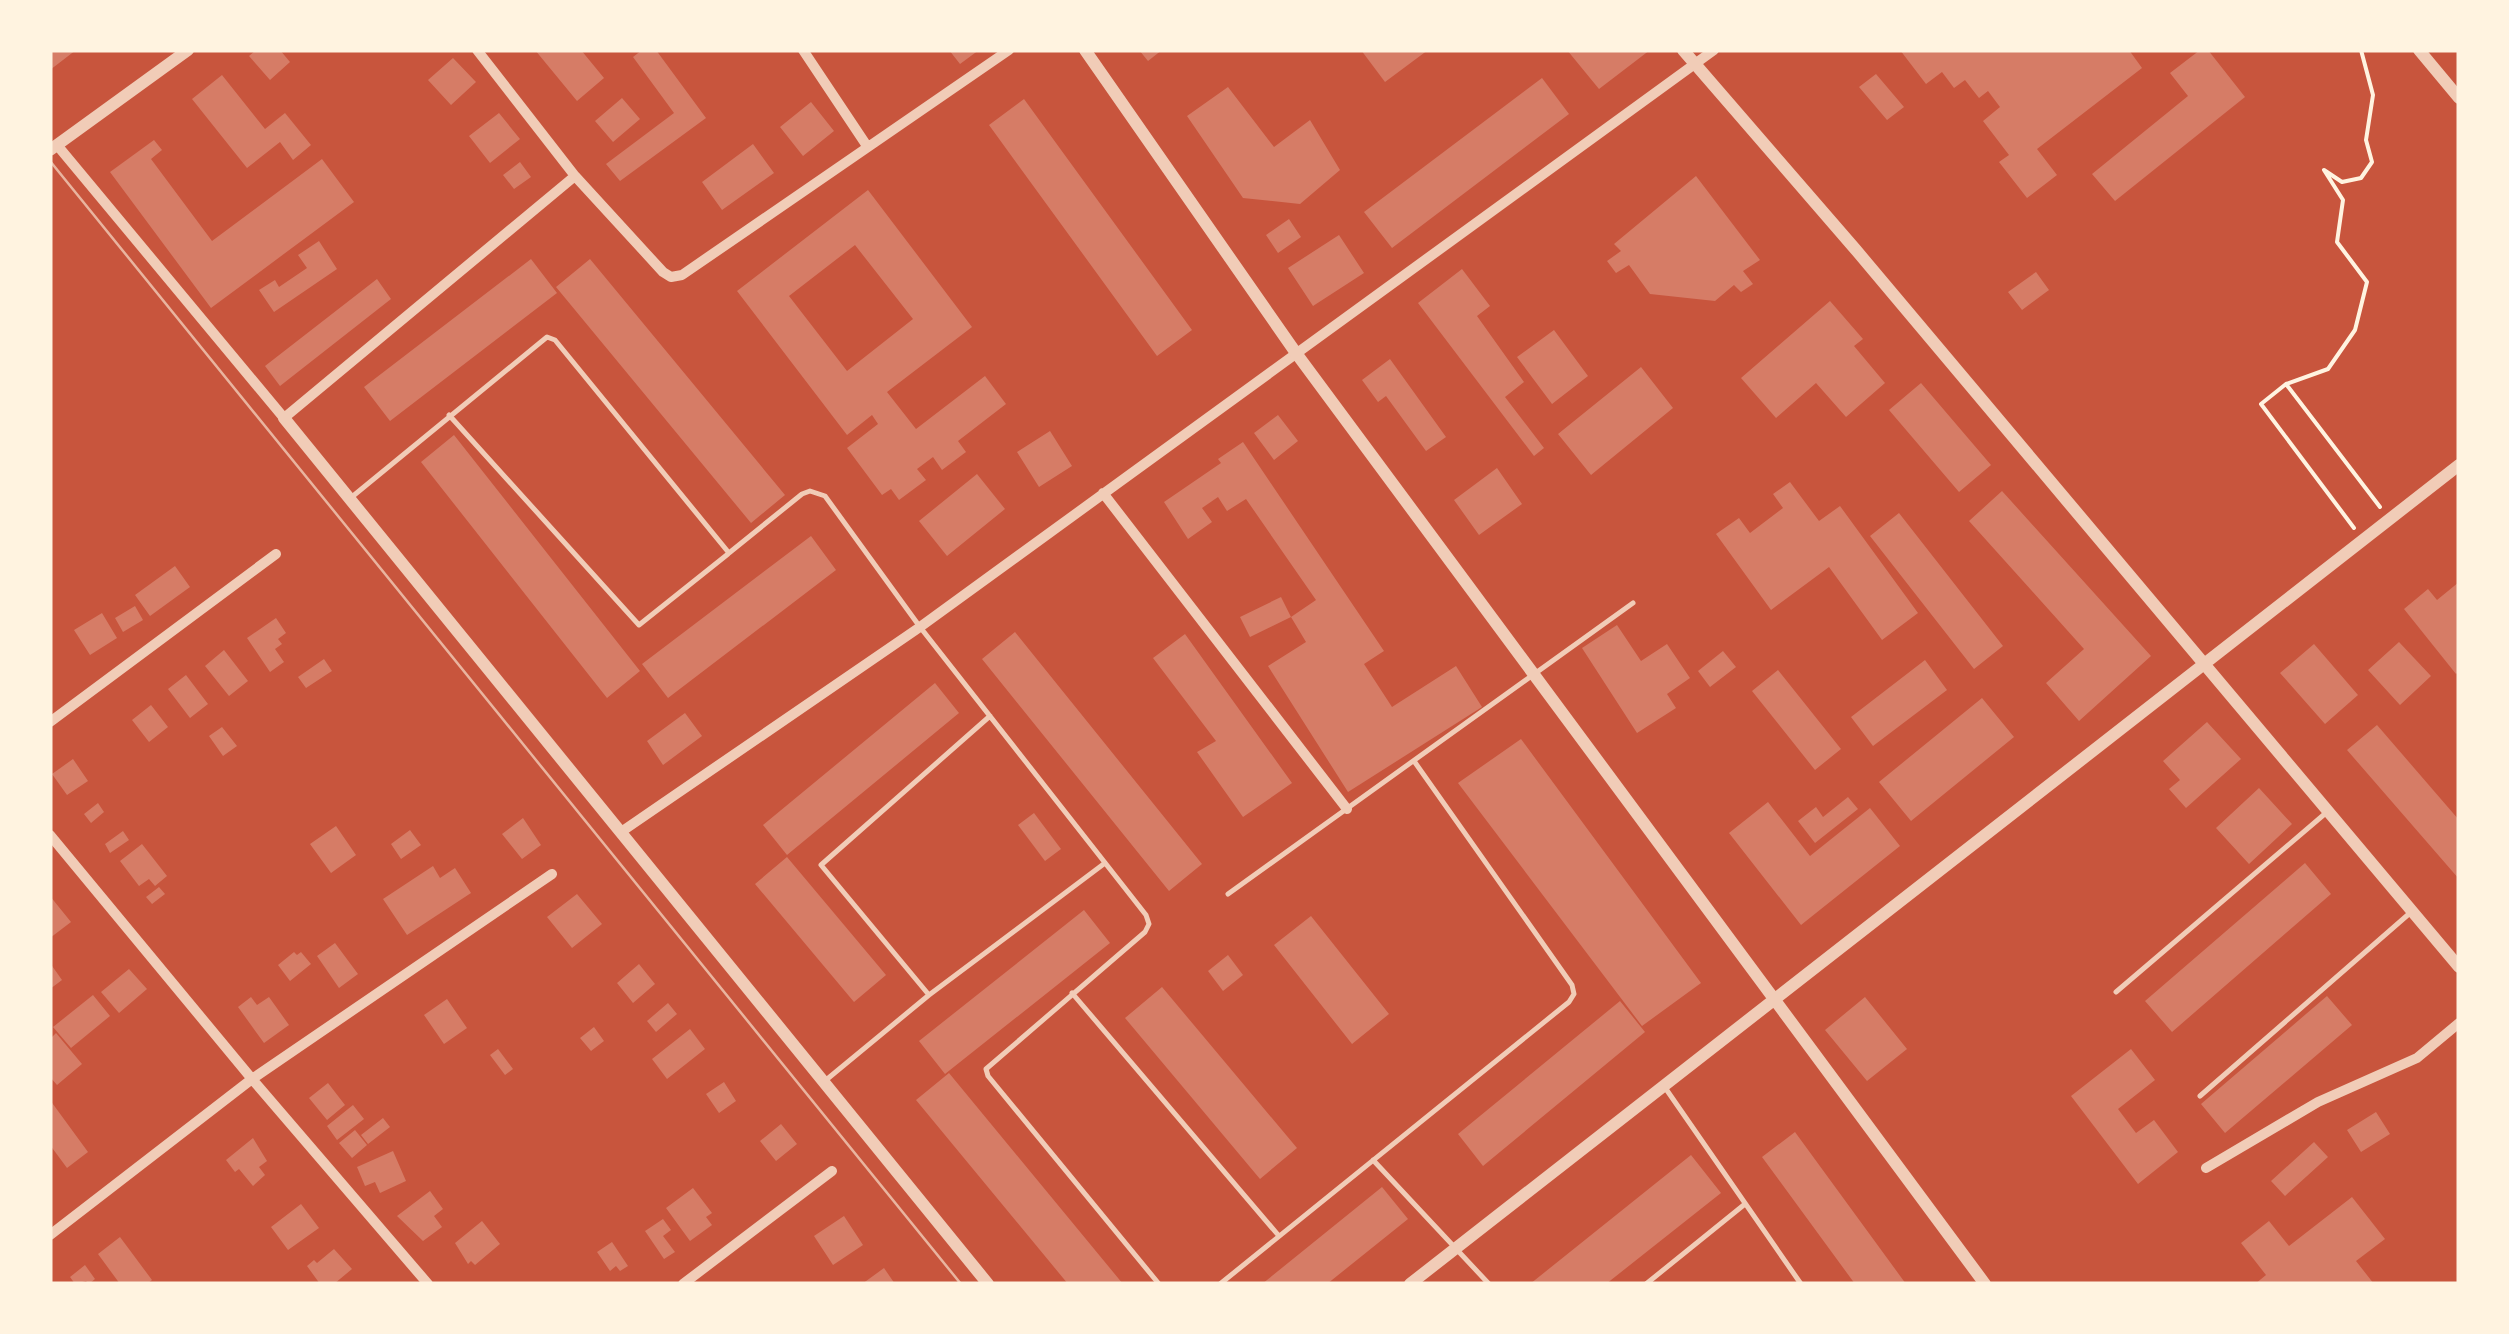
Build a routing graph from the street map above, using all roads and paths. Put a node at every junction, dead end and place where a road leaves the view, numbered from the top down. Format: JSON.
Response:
{"nodes":[{"id":1,"x":188,"y":50,"type":"edge"},
{"id":2,"x":477,"y":50,"type":"edge"},
{"id":3,"x":803,"y":50,"type":"edge"},
{"id":4,"x":1008,"y":50,"type":"edge"},
{"id":5,"x":1085,"y":50,"type":"edge"},
{"id":6,"x":1682,"y":50,"type":"edge"},
{"id":7,"x":1714,"y":50,"type":"edge"},
{"id":8,"x":2362,"y":50,"type":"edge"},
{"id":9,"x":2419,"y":50,"type":"edge"},
{"id":10,"x":1694,"y":64,"type":"junction"},
{"id":11,"x":2459,"y":98,"type":"edge"},
{"id":12,"x":867,"y":146,"type":"junction"},
{"id":13,"x":53,"y":148,"type":"edge"},
{"id":14,"x":576,"y":176,"type":"junction"},
{"id":15,"x":1296,"y":353,"type":"junction"},
{"id":16,"x":2286,"y":384,"type":"junction"},
{"id":17,"x":449,"y":415,"type":"junction"},
{"id":18,"x":284,"y":418,"type":"junction"},
{"id":19,"x":2459,"y":465,"type":"edge"},
{"id":20,"x":1103,"y":494,"type":"junction"},
{"id":21,"x":350,"y":498,"type":"junction"},
{"id":22,"x":2389,"y":520,"type":"junction"},
{"id":23,"x":2363,"y":541,"type":"junction"},
{"id":24,"x":728,"y":553,"type":"junction"},
{"id":25,"x":276,"y":554,"type":"dead end"},
{"id":26,"x":1633,"y":603,"type":"dead end"},
{"id":27,"x":920,"y":627,"type":"junction"},
{"id":28,"x":2204,"y":665,"type":"junction"},
{"id":29,"x":1536,"y":674,"type":"junction"},
{"id":30,"x":990,"y":716,"type":"junction"},
{"id":31,"x":50,"y":722,"type":"edge"},
{"id":32,"x":1414,"y":761,"type":"junction"},
{"id":33,"x":1347,"y":809,"type":"junction"},
{"id":34,"x":2328,"y":812,"type":"junction"},
{"id":35,"x":621,"y":832,"type":"junction"},
{"id":36,"x":50,"y":835,"type":"edge"},
{"id":37,"x":1105,"y":863,"type":"junction"},
{"id":38,"x":552,"y":874,"type":"dead end"},
{"id":39,"x":1228,"y":894,"type":"dead end"},
{"id":40,"x":2412,"y":911,"type":"junction"},
{"id":41,"x":2459,"y":967,"type":"edge"},
{"id":42,"x":2116,"y":992,"type":"dead end"},
{"id":43,"x":1072,"y":993,"type":"junction"},
{"id":44,"x":929,"y":995,"type":"junction"},
{"id":45,"x":1776,"y":999,"type":"junction"},
{"id":46,"x":2459,"y":1023,"type":"edge"},
{"id":47,"x":252,"y":1078,"type":"junction"},
{"id":48,"x":824,"y":1082,"type":"junction"},
{"id":49,"x":1664,"y":1086,"type":"junction"},
{"id":50,"x":2200,"y":1096,"type":"dead end"},
{"id":51,"x":1374,"y":1160,"type":"junction"},
{"id":52,"x":2206,"y":1168,"type":"dead end"},
{"id":53,"x":832,"y":1171,"type":"dead end"},
{"id":54,"x":1746,"y":1204,"type":"junction"},
{"id":55,"x":50,"y":1235,"type":"edge"},
{"id":56,"x":1279,"y":1236,"type":"junction"},
{"id":57,"x":1457,"y":1248,"type":"junction"},
{"id":58,"x":428,"y":1284,"type":"edge"},
{"id":59,"x":683,"y":1284,"type":"edge"},
{"id":60,"x":988,"y":1284,"type":"edge"},
{"id":61,"x":1159,"y":1284,"type":"edge"},
{"id":62,"x":1220,"y":1284,"type":"edge"},
{"id":63,"x":1410,"y":1284,"type":"edge"},
{"id":64,"x":1489,"y":1284,"type":"edge"},
{"id":65,"x":1646,"y":1284,"type":"edge"},
{"id":66,"x":1801,"y":1284,"type":"edge"},
{"id":67,"x":1985,"y":1284,"type":"edge"}],
"edges":[{"from":1,"to":13,"type":"street"},
{"from":2,"to":14,"type":"street"},
{"from":3,"to":12,"type":"street"},
{"from":4,"to":12,"type":"street"},
{"from":5,"to":15,"type":"street"},
{"from":6,"to":10,"type":"street"},
{"from":7,"to":10,"type":"street"},
{"from":8,"to":16,"type":"path"},
{"from":9,"to":11,"type":"street"},
{"from":10,"to":15,"type":"street"},
{"from":10,"to":28,"type":"street"},
{"from":12,"to":14,"type":"street"},
{"from":13,"to":18,"type":"street"},
{"from":14,"to":18,"type":"street"},
{"from":15,"to":20,"type":"street"},
{"from":15,"to":29,"type":"street"},
{"from":16,"to":22,"type":"path"},
{"from":16,"to":23,"type":"path"},
{"from":17,"to":21,"type":"lane"},
{"from":17,"to":24,"type":"lane"},
{"from":17,"to":24,"type":"lane"},
{"from":18,"to":21,"type":"street"},
{"from":19,"to":22,"type":"street"},
{"from":20,"to":27,"type":"street"},
{"from":20,"to":33,"type":"street"},
{"from":21,"to":35,"type":"street"},
{"from":22,"to":23,"type":"street"},
{"from":23,"to":28,"type":"street"},
{"from":24,"to":27,"type":"lane"},
{"from":25,"to":31,"type":"street"},
{"from":26,"to":29,"type":"lane"},
{"from":27,"to":30,"type":"lane"},
{"from":27,"to":35,"type":"street"},
{"from":28,"to":34,"type":"street"},
{"from":28,"to":45,"type":"street"},
{"from":29,"to":32,"type":"lane"},
{"from":29,"to":45,"type":"street"},
{"from":30,"to":37,"type":"lane"},
{"from":30,"to":44,"type":"lane"},
{"from":32,"to":33,"type":"lane"},
{"from":32,"to":51,"type":"lane"},
{"from":33,"to":39,"type":"lane"},
{"from":34,"to":40,"type":"street"},
{"from":34,"to":42,"type":"lane"},
{"from":35,"to":48,"type":"street"},
{"from":36,"to":47,"type":"street"},
{"from":37,"to":43,"type":"lane"},
{"from":37,"to":44,"type":"lane"},
{"from":38,"to":47,"type":"street"},
{"from":40,"to":41,"type":"street"},
{"from":40,"to":50,"type":"lane"},
{"from":43,"to":56,"type":"lane"},
{"from":43,"to":61,"type":"lane"},
{"from":44,"to":48,"type":"lane"},
{"from":45,"to":49,"type":"street"},
{"from":45,"to":67,"type":"street"},
{"from":46,"to":52,"type":"street"},
{"from":47,"to":55,"type":"street"},
{"from":47,"to":58,"type":"street"},
{"from":48,"to":60,"type":"street"},
{"from":49,"to":54,"type":"lane"},
{"from":49,"to":57,"type":"street"},
{"from":51,"to":56,"type":"lane"},
{"from":51,"to":57,"type":"lane"},
{"from":53,"to":59,"type":"street"},
{"from":54,"to":65,"type":"lane"},
{"from":54,"to":66,"type":"lane"},
{"from":56,"to":62,"type":"lane"},
{"from":57,"to":63,"type":"street"},
{"from":57,"to":64,"type":"lane"}]}
